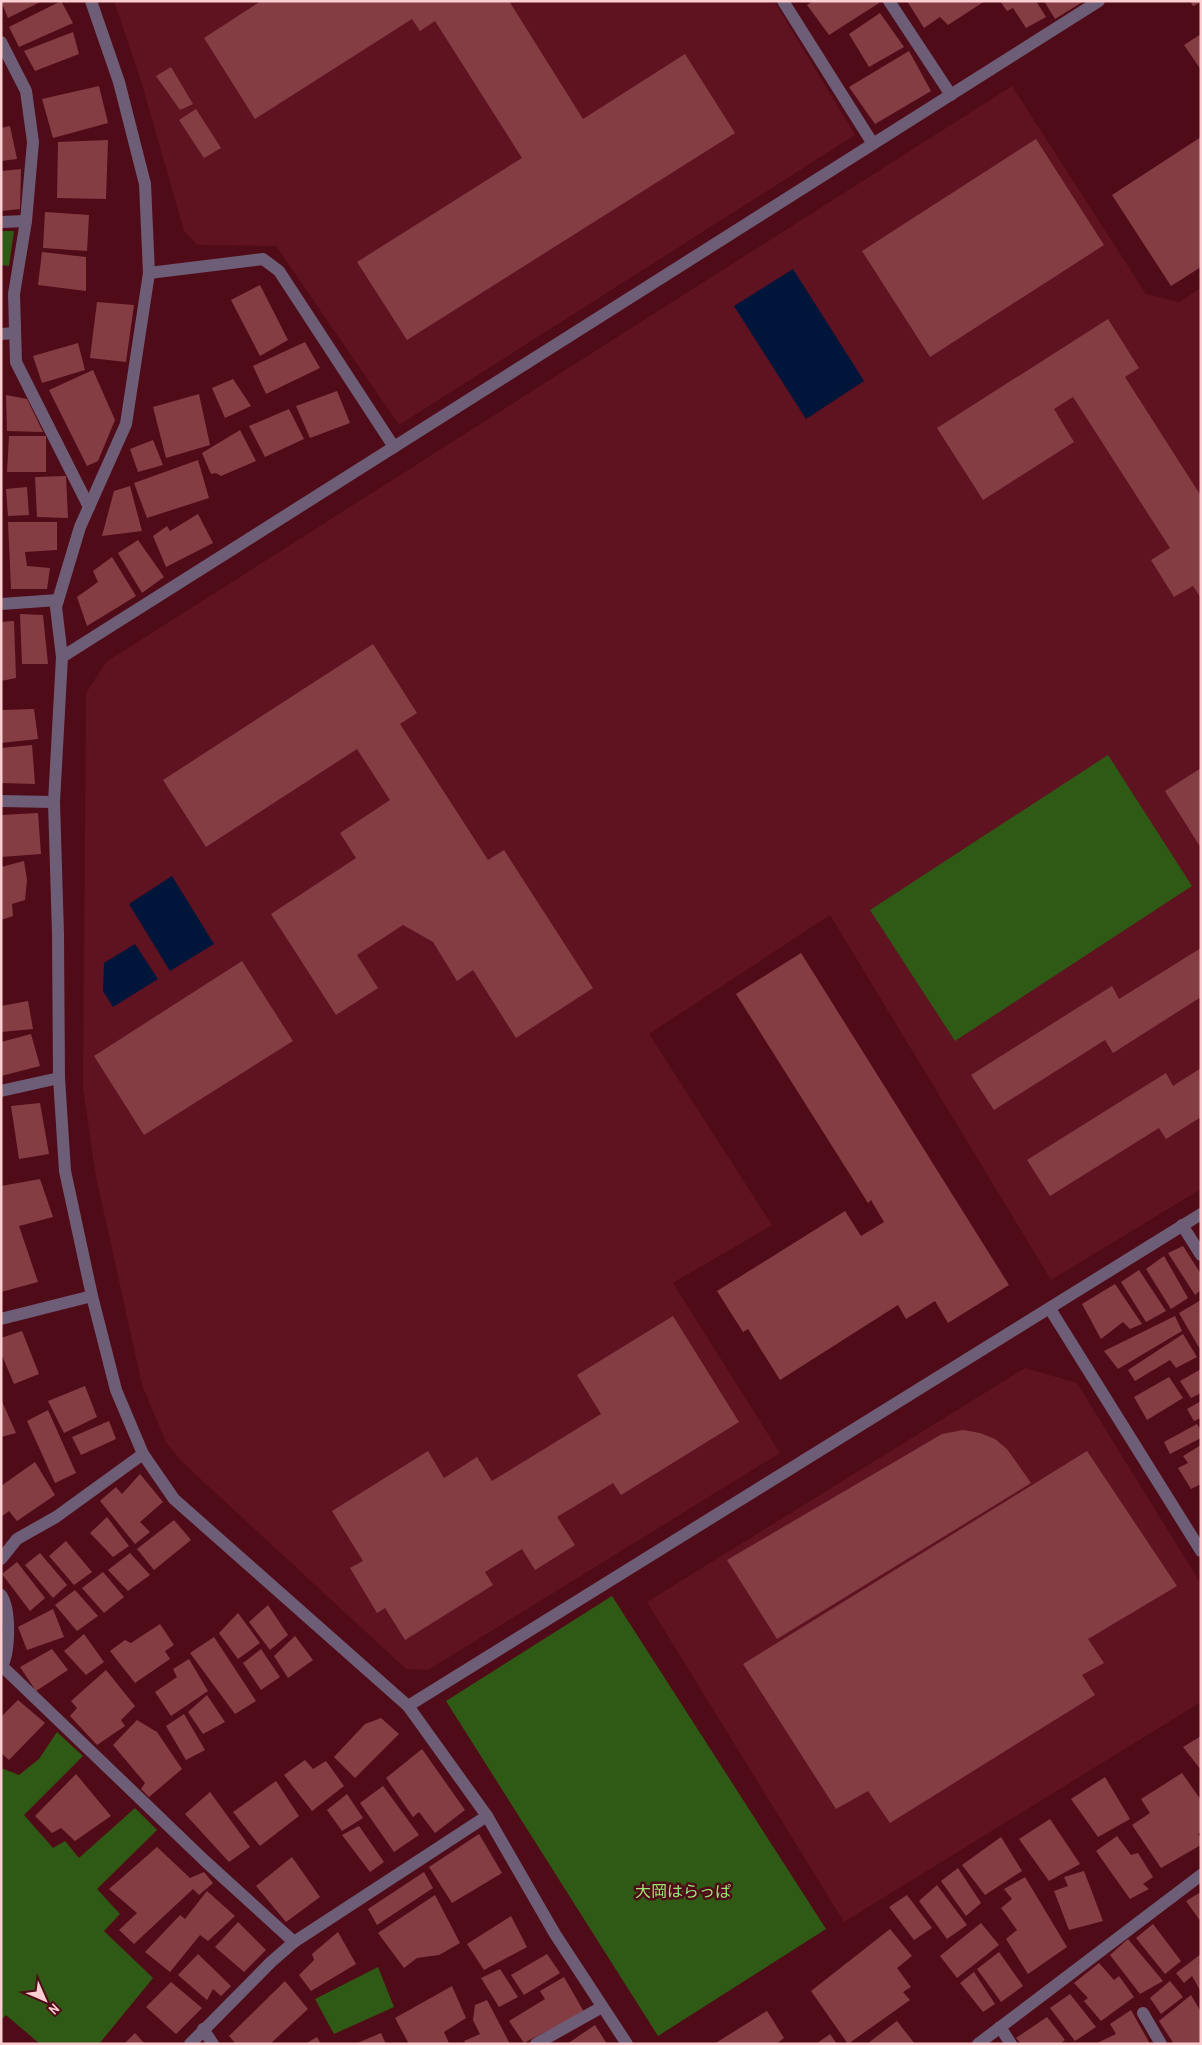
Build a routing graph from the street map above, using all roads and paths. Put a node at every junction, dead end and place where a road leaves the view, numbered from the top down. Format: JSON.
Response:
{"nodes":[{"id":1,"x":91,"y":1,"type":"edge"},
{"id":2,"x":783,"y":1,"type":"edge"},
{"id":3,"x":889,"y":1,"type":"edge"},
{"id":4,"x":1098,"y":2,"type":"edge"},
{"id":5,"x":1,"y":42,"type":"edge"},
{"id":6,"x":951,"y":96,"type":"junction"},
{"id":7,"x":873,"y":144,"type":"junction"},
{"id":8,"x":26,"y":221,"type":"junction"},
{"id":9,"x":1,"y":222,"type":"edge"},
{"id":10,"x":149,"y":273,"type":"junction"},
{"id":11,"x":15,"y":333,"type":"junction"},
{"id":12,"x":1,"y":334,"type":"edge"},
{"id":13,"x":394,"y":447,"type":"junction"},
{"id":14,"x":89,"y":506,"type":"junction"},
{"id":15,"x":58,"y":600,"type":"junction"},
{"id":16,"x":1,"y":604,"type":"edge"},
{"id":17,"x":62,"y":657,"type":"junction"},
{"id":18,"x":1,"y":801,"type":"edge"},
{"id":19,"x":54,"y":802,"type":"junction"},
{"id":20,"x":59,"y":1078,"type":"junction"},
{"id":21,"x":1,"y":1092,"type":"edge"},
{"id":22,"x":1201,"y":1214,"type":"edge"},
{"id":23,"x":1182,"y":1225,"type":"junction"},
{"id":24,"x":1201,"y":1255,"type":"edge"},
{"id":25,"x":92,"y":1296,"type":"junction"},
{"id":26,"x":1050,"y":1309,"type":"junction"},
{"id":27,"x":1,"y":1320,"type":"edge"},
{"id":28,"x":142,"y":1454,"type":"junction"},
{"id":29,"x":1201,"y":1551,"type":"edge"},
{"id":30,"x":1,"y":1559,"type":"edge"},
{"id":31,"x":1,"y":1595,"type":"edge"},
{"id":32,"x":2,"y":1667,"type":"edge"},
{"id":33,"x":408,"y":1706,"type":"junction"},
{"id":34,"x":487,"y":1816,"type":"junction"},
{"id":35,"x":1201,"y":1875,"type":"edge"},
{"id":36,"x":294,"y":1942,"type":"junction"},
{"id":37,"x":602,"y":2007,"type":"junction"},
{"id":38,"x":1142,"y":2013,"type":"dead end"},
{"id":39,"x":1000,"y":2027,"type":"junction"},
{"id":40,"x":203,"y":2029,"type":"junction"},
{"id":41,"x":190,"y":2044,"type":"edge"},
{"id":42,"x":213,"y":2044,"type":"edge"},
{"id":43,"x":536,"y":2044,"type":"edge"},
{"id":44,"x":627,"y":2044,"type":"edge"},
{"id":45,"x":978,"y":2044,"type":"edge"},
{"id":46,"x":1011,"y":2044,"type":"edge"},
{"id":47,"x":1161,"y":2044,"type":"edge"}],
"edges":[{"from":1,"to":10,"type":"street"},
{"from":2,"to":7,"type":"street"},
{"from":3,"to":6,"type":"street"},
{"from":4,"to":6,"type":"street"},
{"from":5,"to":8,"type":"street"},
{"from":6,"to":7,"type":"street"},
{"from":7,"to":13,"type":"street"},
{"from":8,"to":9,"type":"street"},
{"from":8,"to":11,"type":"street"},
{"from":10,"to":13,"type":"street"},
{"from":10,"to":14,"type":"street"},
{"from":11,"to":12,"type":"street"},
{"from":11,"to":14,"type":"street"},
{"from":13,"to":17,"type":"street"},
{"from":14,"to":15,"type":"street"},
{"from":15,"to":16,"type":"street"},
{"from":15,"to":17,"type":"street"},
{"from":17,"to":19,"type":"street"},
{"from":18,"to":19,"type":"street"},
{"from":19,"to":20,"type":"street"},
{"from":20,"to":21,"type":"street"},
{"from":20,"to":25,"type":"street"},
{"from":22,"to":23,"type":"street"},
{"from":23,"to":24,"type":"street"},
{"from":23,"to":26,"type":"street"},
{"from":25,"to":27,"type":"street"},
{"from":25,"to":28,"type":"street"},
{"from":26,"to":29,"type":"street"},
{"from":26,"to":33,"type":"street"},
{"from":28,"to":30,"type":"street"},
{"from":28,"to":33,"type":"street"},
{"from":31,"to":32,"type":"street"},
{"from":32,"to":36,"type":"street"},
{"from":33,"to":34,"type":"street"},
{"from":34,"to":36,"type":"street"},
{"from":34,"to":37,"type":"street"},
{"from":35,"to":39,"type":"street"},
{"from":36,"to":40,"type":"street"},
{"from":37,"to":43,"type":"street"},
{"from":37,"to":44,"type":"street"},
{"from":38,"to":47,"type":"street"},
{"from":39,"to":45,"type":"street"},
{"from":39,"to":46,"type":"street"},
{"from":40,"to":41,"type":"street"},
{"from":40,"to":42,"type":"street"}]}
